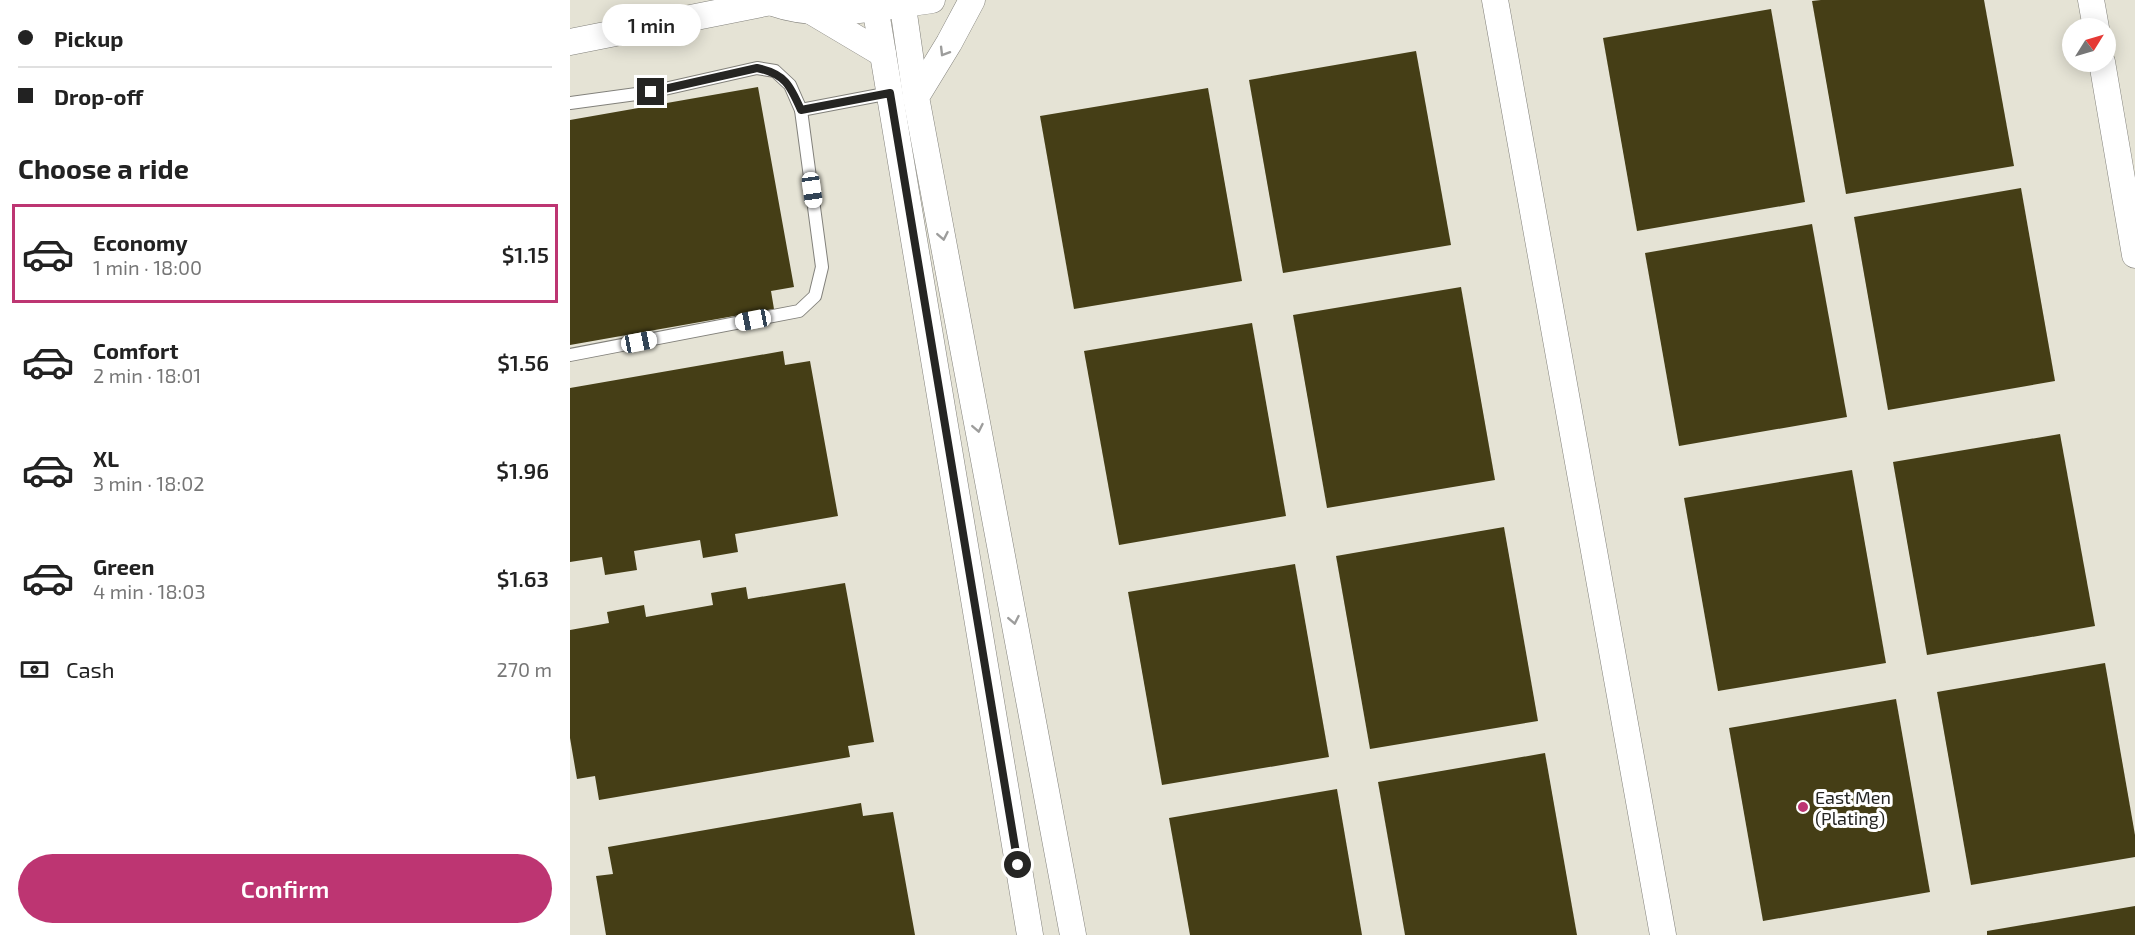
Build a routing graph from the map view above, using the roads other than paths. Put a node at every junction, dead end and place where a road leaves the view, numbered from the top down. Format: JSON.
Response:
{"nodes":[{"id":1,"x":932,"y":0,"type":"edge"},
{"id":2,"x":972,"y":0,"type":"edge"},
{"id":3,"x":1495,"y":0,"type":"edge"},
{"id":4,"x":2091,"y":0,"type":"edge"},
{"id":5,"x":777,"y":1,"type":"edge"},
{"id":6,"x":902,"y":2,"type":"edge"},
{"id":7,"x":875,"y":5,"type":"edge"},
{"id":8,"x":809,"y":10,"type":"junction"},
{"id":9,"x":2094,"y":18,"type":"edge"},
{"id":10,"x":570,"y":42,"type":"edge"},
{"id":11,"x":883,"y":54,"type":"junction"},
{"id":12,"x":2104,"y":72,"type":"edge"},
{"id":13,"x":890,"y":93,"type":"junction"},
{"id":14,"x":916,"y":97,"type":"junction"},
{"id":15,"x":570,"y":103,"type":"edge"},
{"id":16,"x":801,"y":110,"type":"junction"},
{"id":17,"x":2135,"y":255,"type":"edge"},
{"id":18,"x":570,"y":355,"type":"edge"},
{"id":19,"x":1030,"y":935,"type":"edge"},
{"id":20,"x":1073,"y":935,"type":"edge"},
{"id":21,"x":1662,"y":935,"type":"edge"}],
"edges":[{"from":1,"to":6,"type":"street"},
{"from":2,"to":14,"type":"street","one_way":true},
{"from":3,"to":21,"type":"street"},
{"from":4,"to":9,"type":"street"},
{"from":5,"to":8,"type":"street"},
{"from":5,"to":10,"type":"street"},
{"from":6,"to":7,"type":"street"},
{"from":6,"to":14,"type":"street"},
{"from":7,"to":8,"type":"street"},
{"from":7,"to":11,"type":"street"},
{"from":8,"to":11,"type":"street"},
{"from":11,"to":13,"type":"street"},
{"from":12,"to":17,"type":"street"},
{"from":13,"to":16,"type":"lane"},
{"from":13,"to":19,"type":"street"},
{"from":14,"to":20,"type":"street","one_way":true},
{"from":15,"to":16,"type":"lane"},
{"from":16,"to":18,"type":"lane"}]}
